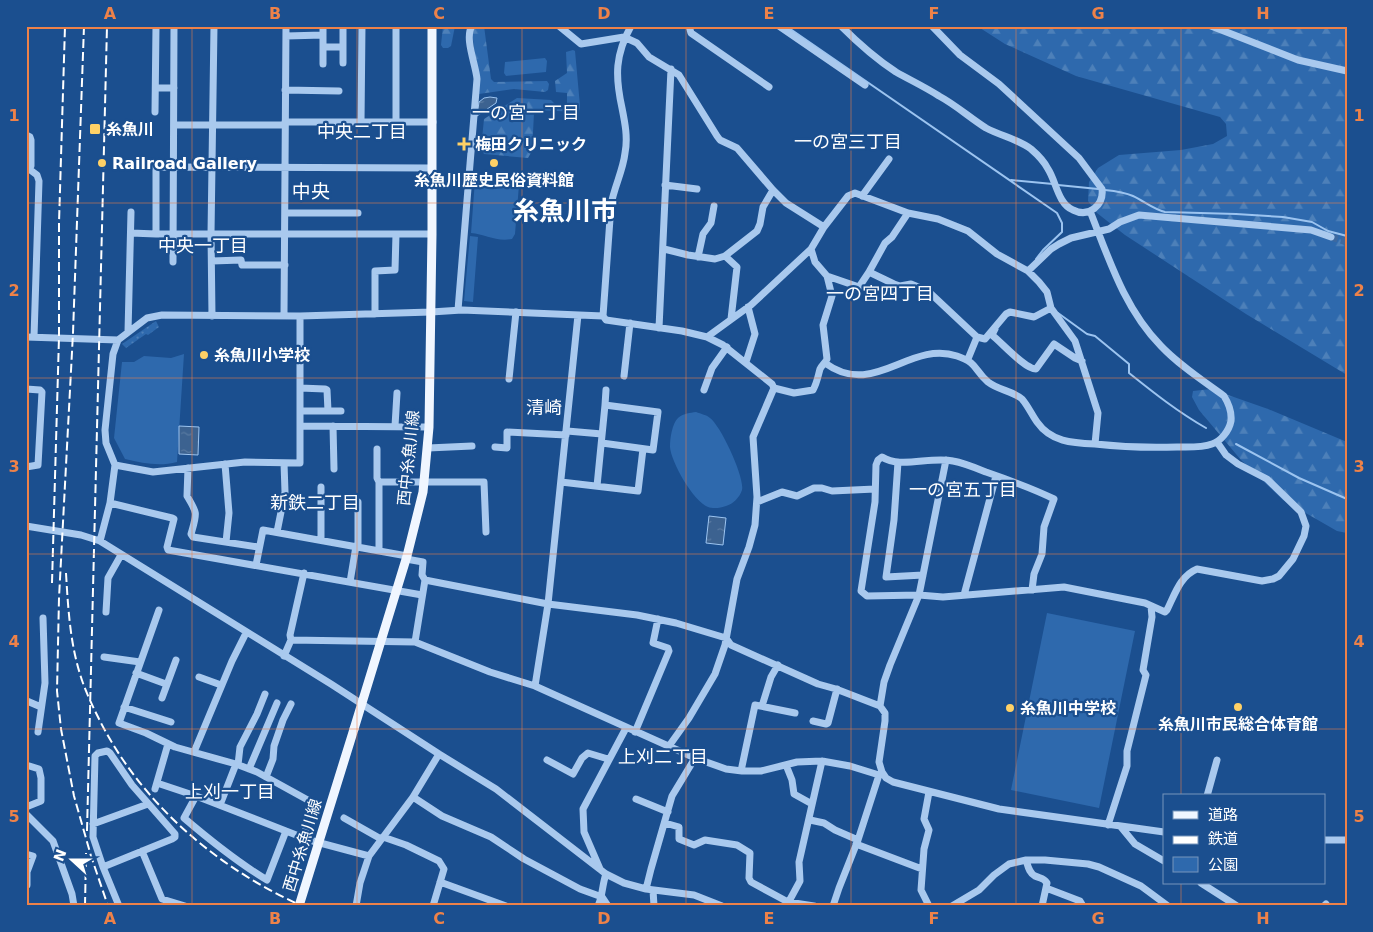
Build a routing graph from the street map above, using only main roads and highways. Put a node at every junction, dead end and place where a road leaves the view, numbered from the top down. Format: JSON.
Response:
{"nodes":[{"id":1,"x":432,"y":26,"type":"edge"},
{"id":2,"x":299,"y":906,"type":"edge"}],
"edges":[{"from":1,"to":2,"type":"main road","name":"西中糸魚川線","bridge":true}]}
